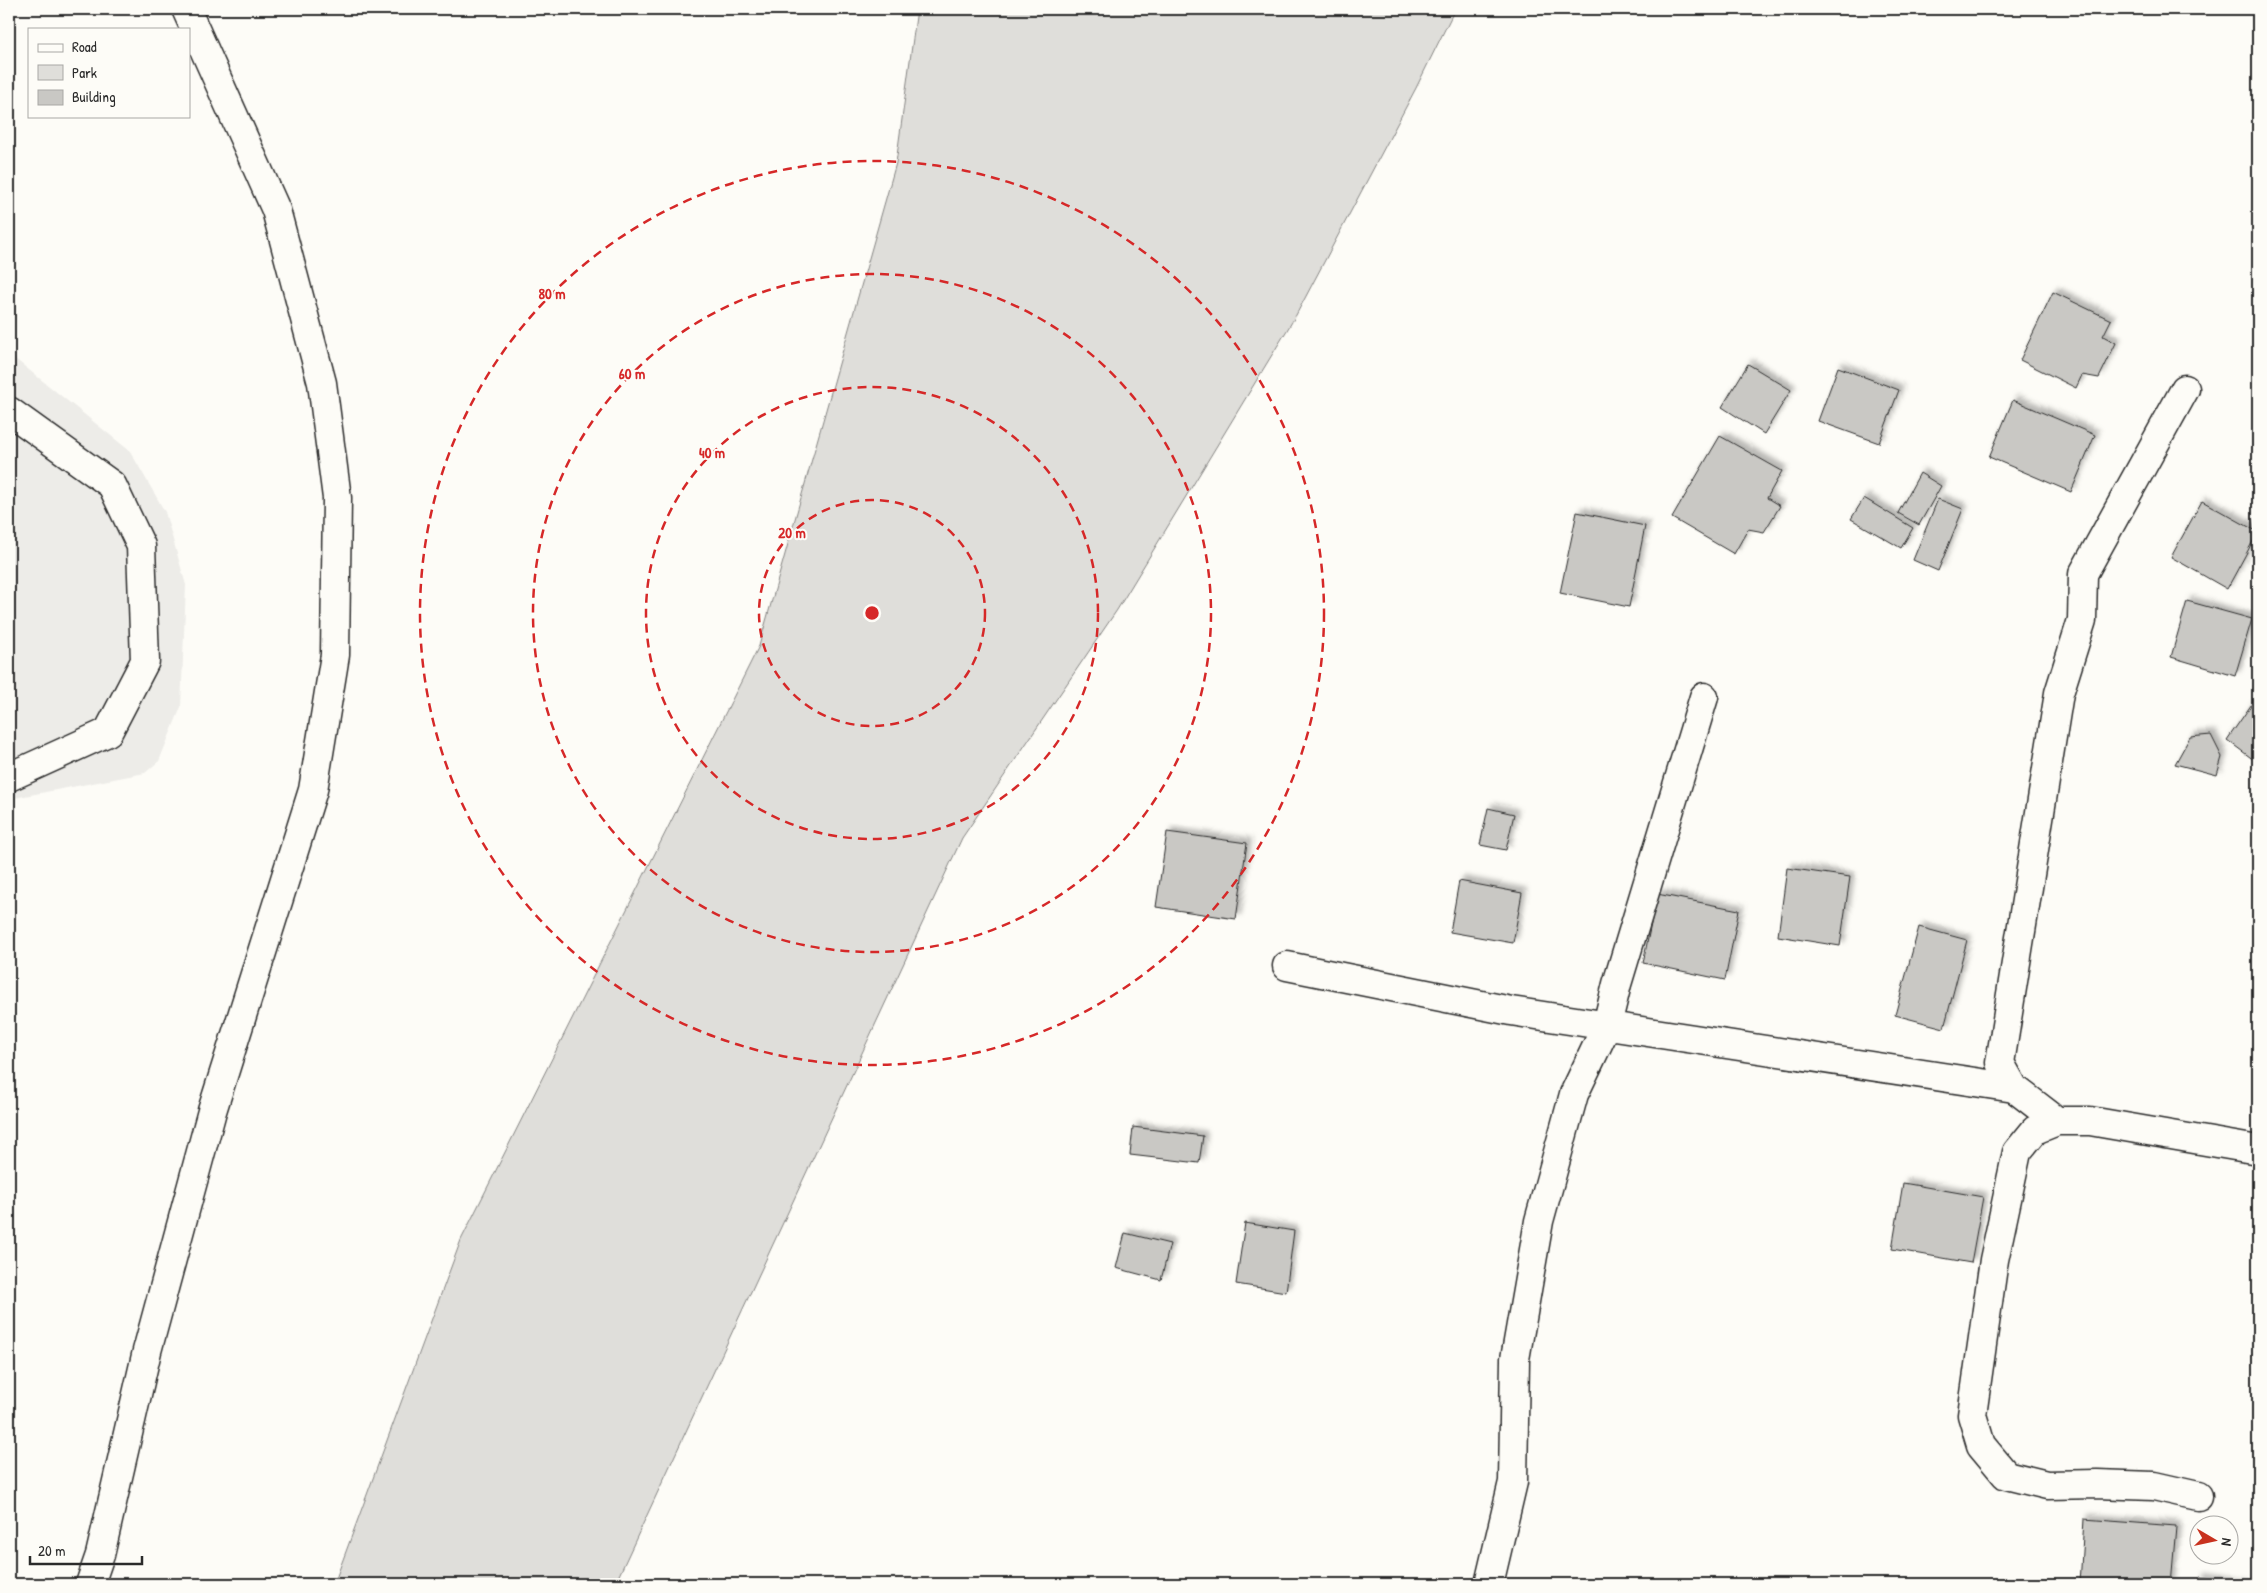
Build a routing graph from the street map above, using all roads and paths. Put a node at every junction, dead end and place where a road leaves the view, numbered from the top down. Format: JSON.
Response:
{"nodes":[{"id":1,"x":186,"y":9,"type":"edge"},
{"id":2,"x":2185,"y":389,"type":"dead end"},
{"id":3,"x":9,"y":411,"type":"edge"},
{"id":4,"x":1704,"y":697,"type":"dead end"},
{"id":5,"x":9,"y":777,"type":"edge"},
{"id":6,"x":1287,"y":966,"type":"dead end"},
{"id":7,"x":1607,"y":1025,"type":"junction"},
{"id":8,"x":2014,"y":1088,"type":"junction"},
{"id":9,"x":2058,"y":1121,"type":"junction"},
{"id":10,"x":2258,"y":1150,"type":"edge"},
{"id":11,"x":2198,"y":1496,"type":"dead end"},
{"id":12,"x":90,"y":1584,"type":"edge"},
{"id":13,"x":1489,"y":1584,"type":"edge"}],
"edges":[{"from":1,"to":12,"type":"street"},
{"from":2,"to":8,"type":"street"},
{"from":3,"to":5,"type":"street"},
{"from":4,"to":7,"type":"street"},
{"from":6,"to":7,"type":"street"},
{"from":7,"to":8,"type":"street"},
{"from":7,"to":13,"type":"street"},
{"from":8,"to":9,"type":"street"},
{"from":9,"to":10,"type":"street"},
{"from":9,"to":11,"type":"street"}]}
